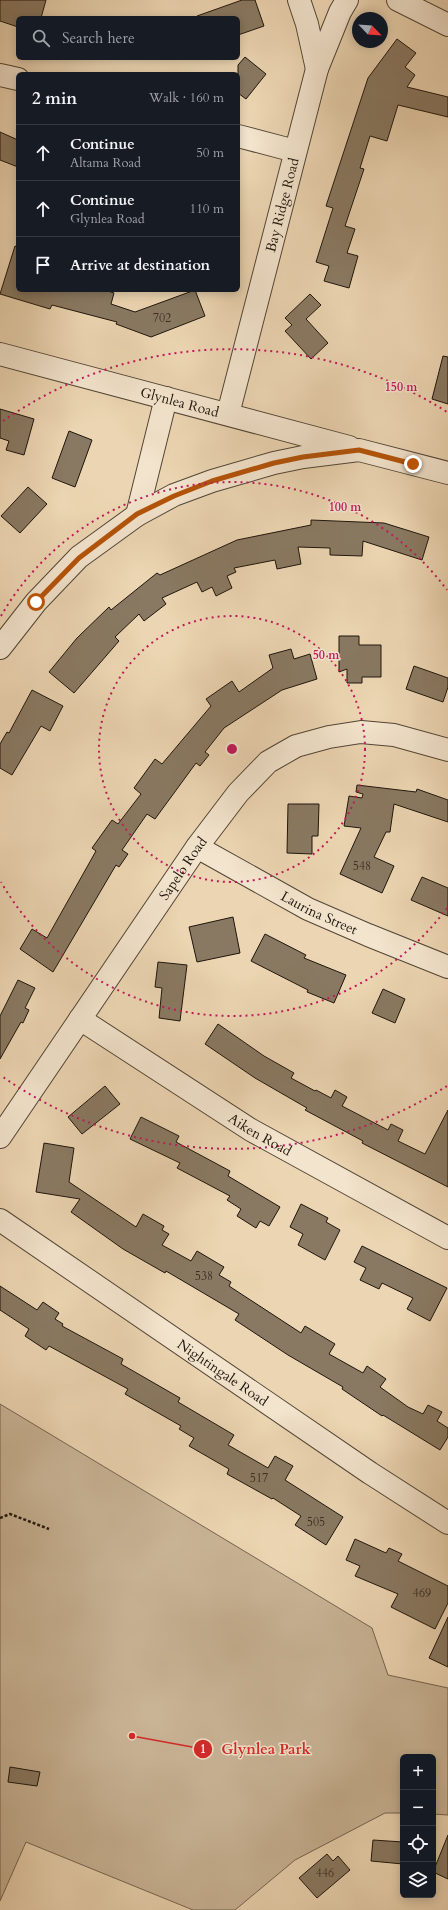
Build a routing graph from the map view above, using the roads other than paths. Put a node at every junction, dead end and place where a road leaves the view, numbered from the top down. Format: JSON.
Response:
{"nodes":[{"id":1,"x":299,"y":0,"type":"edge"},
{"id":2,"x":347,"y":0,"type":"edge"},
{"id":3,"x":398,"y":0,"type":"edge"},
{"id":4,"x":448,"y":25,"type":"edge"},
{"id":5,"x":317,"y":69,"type":"junction"},
{"id":6,"x":0,"y":75,"type":"edge"},
{"id":7,"x":16,"y":79,"type":"edge"},
{"id":8,"x":240,"y":137,"type":"edge"},
{"id":9,"x":295,"y":151,"type":"junction"},
{"id":10,"x":0,"y":354,"type":"edge"},
{"id":11,"x":166,"y":398,"type":"junction"},
{"id":12,"x":228,"y":414,"type":"junction"},
{"id":13,"x":359,"y":450,"type":"junction"},
{"id":14,"x":448,"y":473,"type":"edge"},
{"id":15,"x":137,"y":514,"type":"junction"},
{"id":16,"x":0,"y":648,"type":"edge"},
{"id":17,"x":448,"y":750,"type":"edge"},
{"id":18,"x":197,"y":847,"type":"junction"},
{"id":19,"x":448,"y":967,"type":"edge"},
{"id":20,"x":80,"y":1019,"type":"junction"},
{"id":21,"x":0,"y":1137,"type":"edge"},
{"id":22,"x":0,"y":1220,"type":"edge"},
{"id":23,"x":448,"y":1238,"type":"edge"},
{"id":24,"x":448,"y":1523,"type":"edge"}],
"edges":[{"from":1,"to":5,"type":"street"},
{"from":2,"to":5,"type":"street","name":"Bay Ridge Road"},
{"from":3,"to":4,"type":"street"},
{"from":5,"to":9,"type":"street","name":"Bay Ridge Road"},
{"from":6,"to":7,"type":"street"},
{"from":8,"to":9,"type":"street"},
{"from":9,"to":12,"type":"street","name":"Bay Ridge Road"},
{"from":10,"to":11,"type":"street","name":"Glynlea Road"},
{"from":11,"to":12,"type":"street","name":"Glynlea Road"},
{"from":11,"to":15,"type":"street"},
{"from":12,"to":13,"type":"street","name":"Glynlea Road"},
{"from":13,"to":14,"type":"street","name":"Glynlea Road"},
{"from":13,"to":15,"type":"street","name":"Glynlea Road"},
{"from":15,"to":16,"type":"street","name":"Glynlea Road"},
{"from":17,"to":18,"type":"street","name":"Sapelo Road"},
{"from":18,"to":19,"type":"street","name":"Laurina Street"},
{"from":18,"to":20,"type":"street","name":"Sapelo Road"},
{"from":20,"to":21,"type":"street","name":"Sapelo Road"},
{"from":20,"to":23,"type":"street","name":"Aiken Road"},
{"from":22,"to":24,"type":"street","name":"Nightingale Road"}]}
